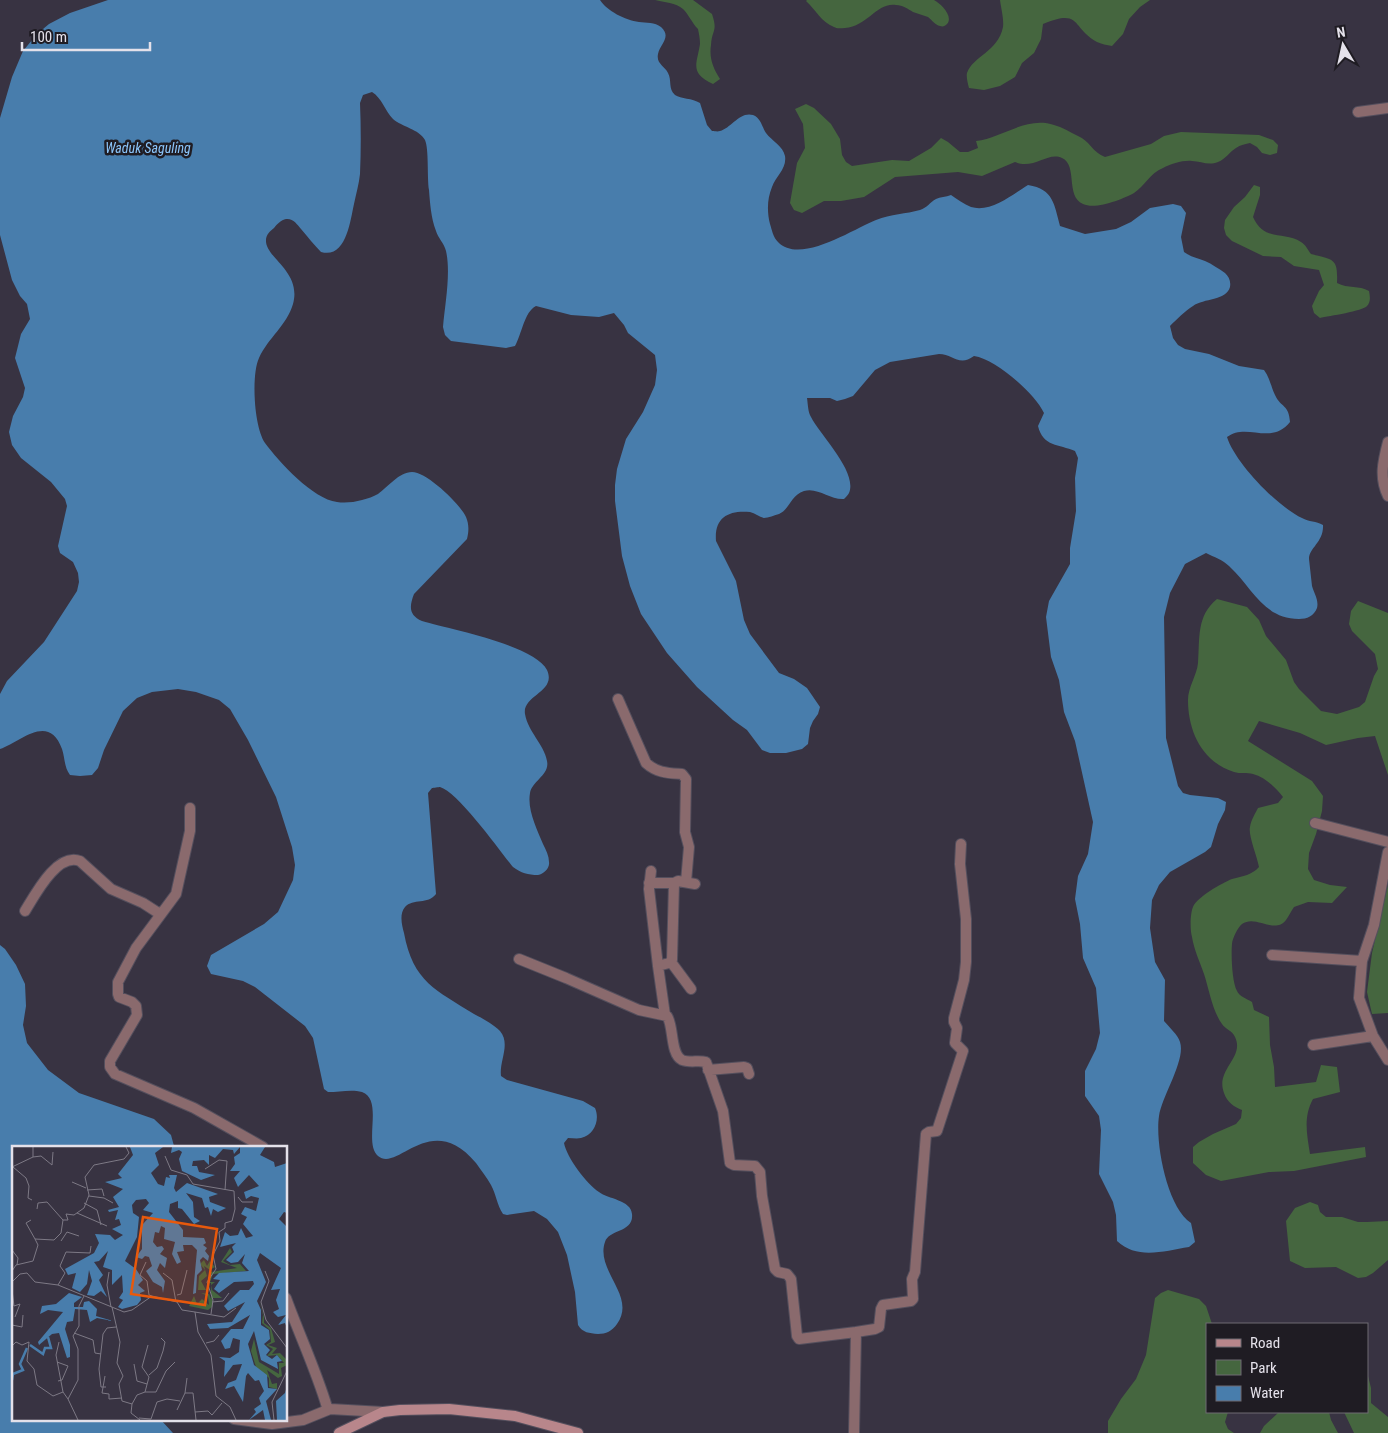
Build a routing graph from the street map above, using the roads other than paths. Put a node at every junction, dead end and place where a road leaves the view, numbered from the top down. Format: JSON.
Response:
{"nodes":[{"id":1,"x":1388,"y":108,"type":"edge"},
{"id":2,"x":1358,"y":112,"type":"dead end"},
{"id":3,"x":1388,"y":442,"type":"edge"},
{"id":4,"x":1388,"y":496,"type":"edge"},
{"id":5,"x":618,"y":699,"type":"dead end"},
{"id":6,"x":190,"y":808,"type":"dead end"},
{"id":7,"x":1315,"y":823,"type":"dead end"},
{"id":8,"x":1388,"y":842,"type":"edge"},
{"id":9,"x":961,"y":844,"type":"dead end"},
{"id":10,"x":1388,"y":852,"type":"edge"},
{"id":11,"x":651,"y":871,"type":"dead end"},
{"id":12,"x":649,"y":883,"type":"junction"},
{"id":13,"x":674,"y":883,"type":"junction"},
{"id":14,"x":24,"y":911,"type":"dead end"},
{"id":15,"x":160,"y":914,"type":"junction"},
{"id":16,"x":1272,"y":955,"type":"dead end"},
{"id":17,"x":519,"y":959,"type":"dead end"},
{"id":18,"x":1362,"y":961,"type":"junction"},
{"id":19,"x":671,"y":962,"type":"junction"},
{"id":20,"x":658,"y":966,"type":"junction"},
{"id":21,"x":691,"y":989,"type":"dead end"},
{"id":22,"x":665,"y":1015,"type":"junction"},
{"id":23,"x":1373,"y":1036,"type":"junction"},
{"id":24,"x":1313,"y":1045,"type":"dead end"},
{"id":25,"x":1388,"y":1060,"type":"edge"},
{"id":26,"x":708,"y":1070,"type":"junction"},
{"id":27,"x":749,"y":1074,"type":"dead end"},
{"id":28,"x":261,"y":1146,"type":"edge"},
{"id":29,"x":288,"y":1304,"type":"edge"},
{"id":30,"x":856,"y":1332,"type":"junction"},
{"id":31,"x":330,"y":1409,"type":"junction"},
{"id":32,"x":383,"y":1412,"type":"junction"},
{"id":33,"x":242,"y":1420,"type":"edge"},
{"id":34,"x":340,"y":1433,"type":"edge"},
{"id":35,"x":578,"y":1433,"type":"edge"},
{"id":36,"x":854,"y":1433,"type":"edge"}],
"edges":[{"from":1,"to":2,"type":"street"},
{"from":3,"to":4,"type":"street"},
{"from":5,"to":13,"type":"street"},
{"from":6,"to":15,"type":"street"},
{"from":7,"to":8,"type":"street"},
{"from":9,"to":30,"type":"street"},
{"from":10,"to":18,"type":"street"},
{"from":11,"to":12,"type":"street"},
{"from":12,"to":13,"type":"street"},
{"from":12,"to":20,"type":"street"},
{"from":13,"to":19,"type":"street"},
{"from":14,"to":15,"type":"street"},
{"from":15,"to":28,"type":"street"},
{"from":16,"to":18,"type":"street"},
{"from":17,"to":22,"type":"street"},
{"from":18,"to":23,"type":"street"},
{"from":19,"to":20,"type":"street"},
{"from":19,"to":21,"type":"street"},
{"from":20,"to":22,"type":"street"},
{"from":22,"to":26,"type":"street"},
{"from":23,"to":24,"type":"street"},
{"from":23,"to":25,"type":"street"},
{"from":26,"to":27,"type":"street"},
{"from":26,"to":30,"type":"street"},
{"from":29,"to":31,"type":"street"},
{"from":30,"to":36,"type":"street"},
{"from":31,"to":32,"type":"street"},
{"from":31,"to":33,"type":"street"},
{"from":32,"to":34,"type":"main road"},
{"from":32,"to":35,"type":"main road"}]}
